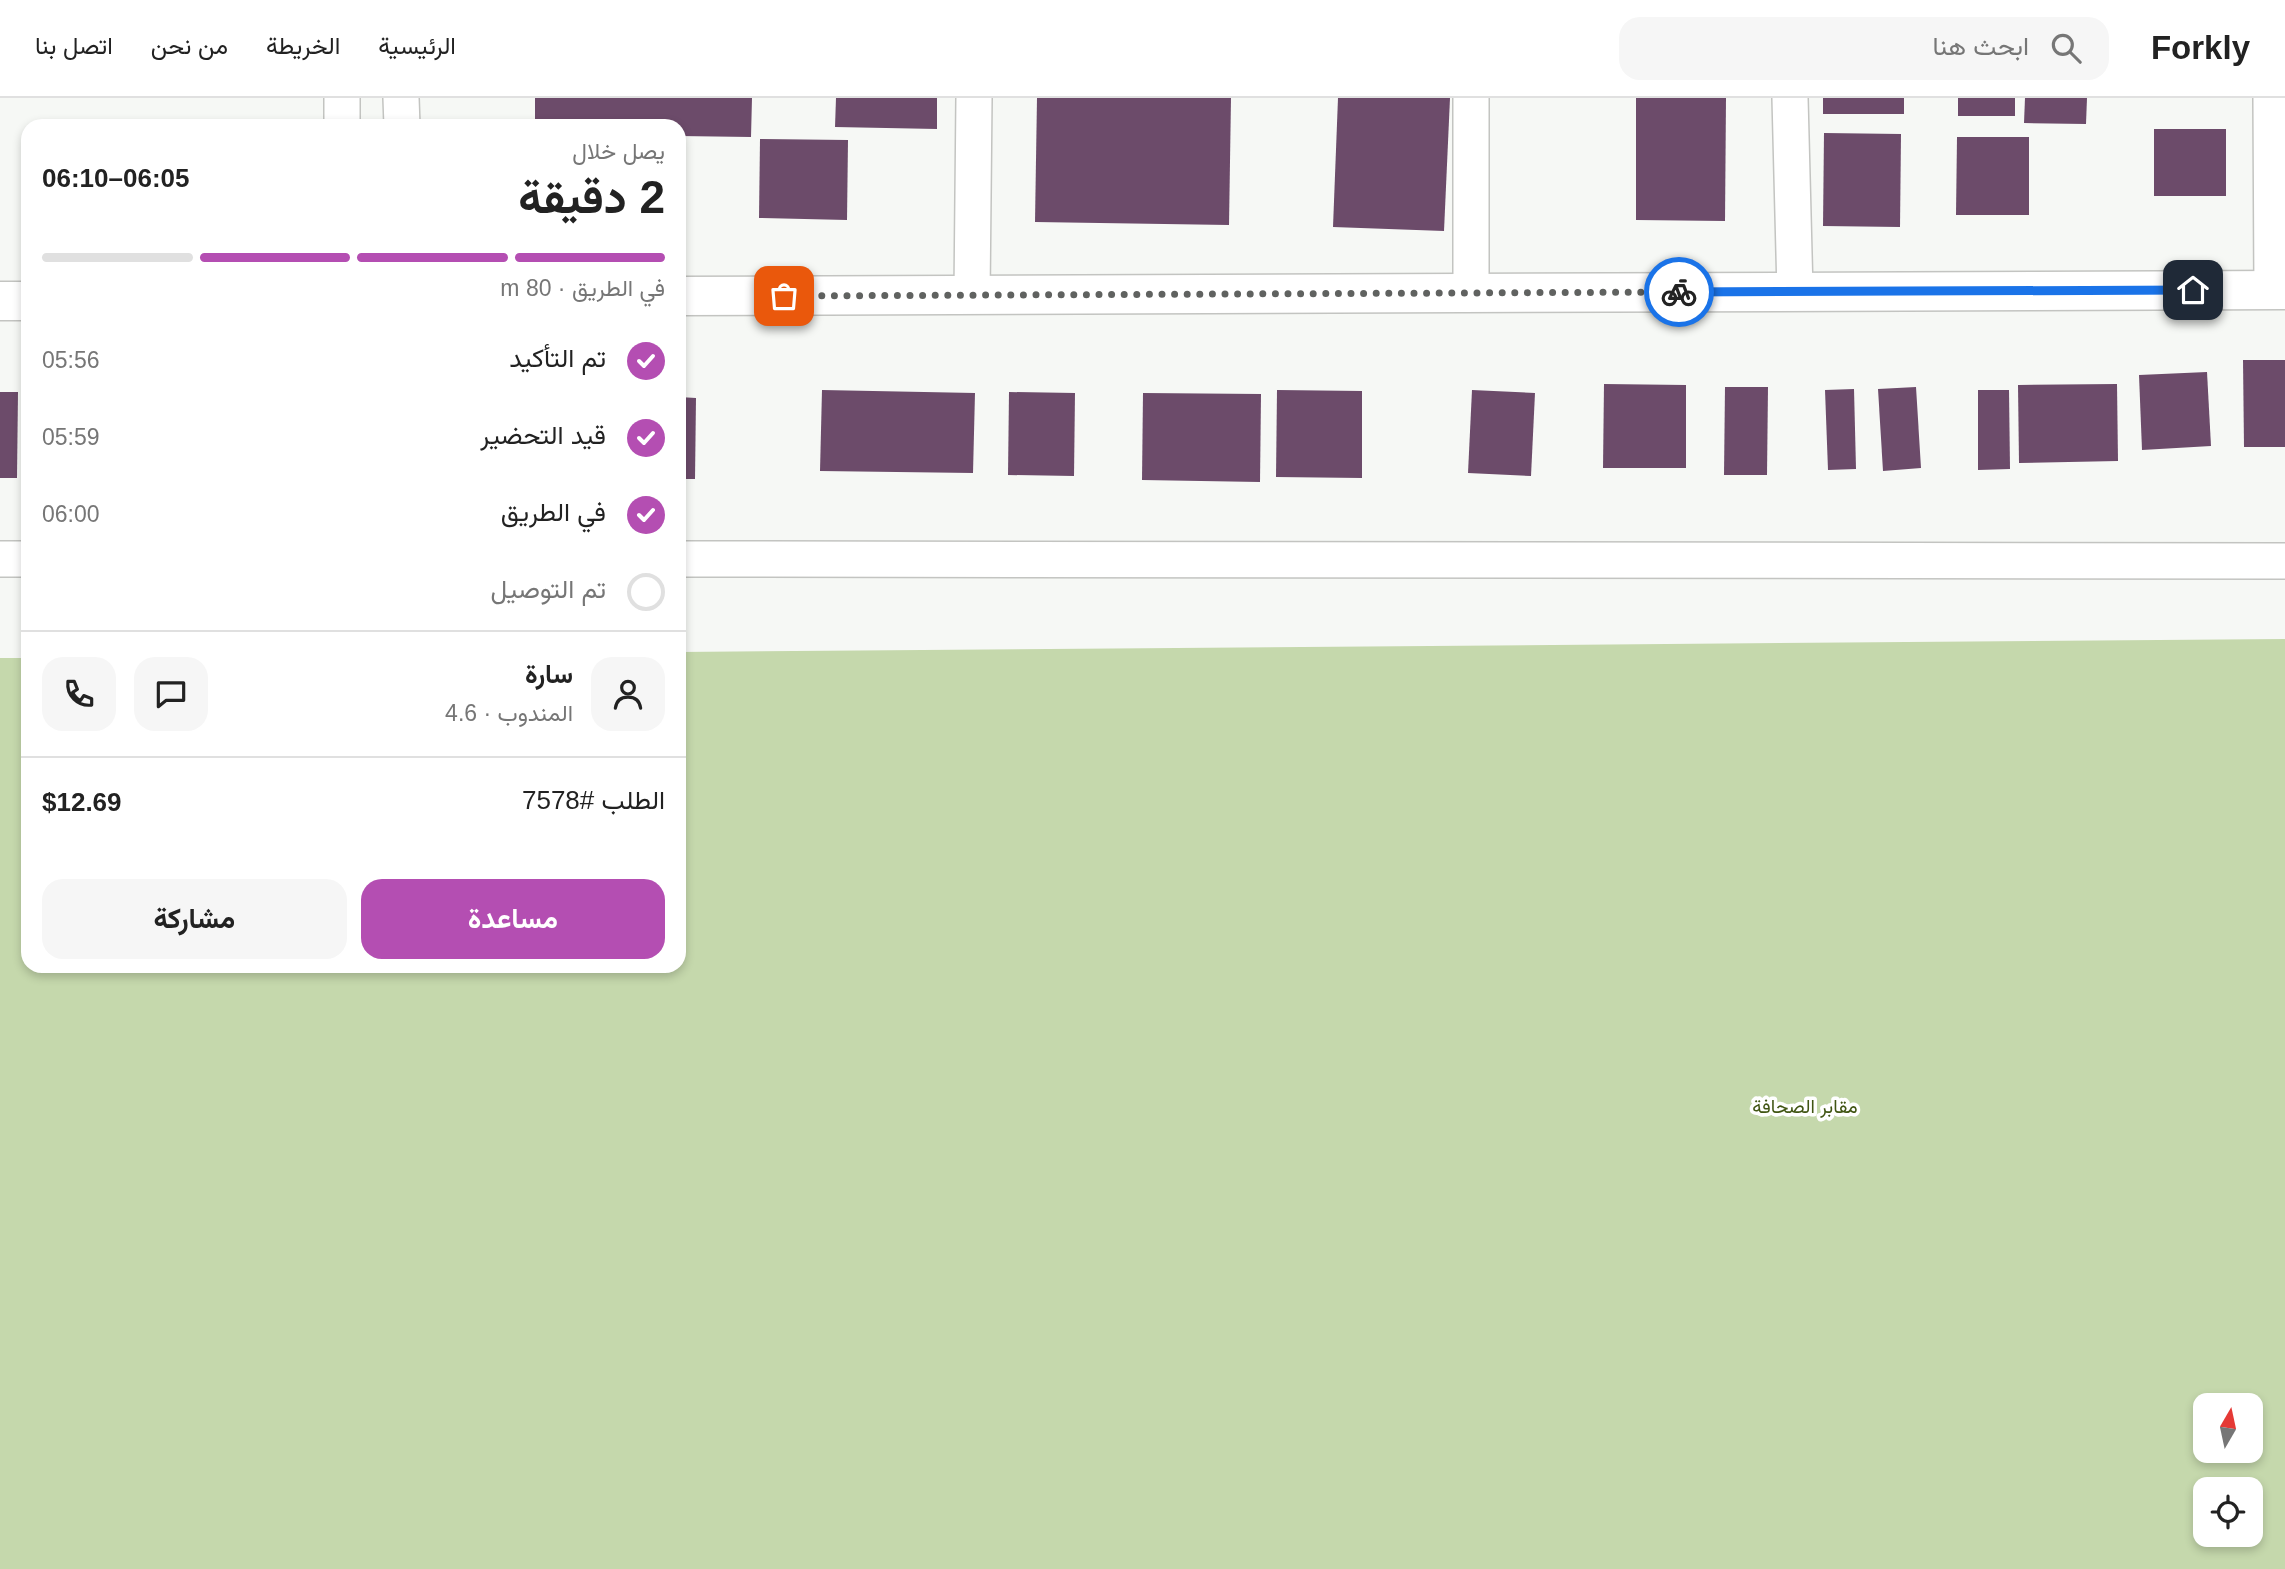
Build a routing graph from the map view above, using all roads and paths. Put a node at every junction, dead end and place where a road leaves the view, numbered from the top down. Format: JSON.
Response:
{"nodes":[{"id":1,"x":342,"y":98,"type":"edge"},
{"id":2,"x":401,"y":98,"type":"edge"},
{"id":3,"x":974,"y":98,"type":"edge"},
{"id":4,"x":1471,"y":98,"type":"edge"},
{"id":5,"x":1790,"y":98,"type":"edge"},
{"id":6,"x":2271,"y":98,"type":"edge"},
{"id":7,"x":342,"y":119,"type":"edge"},
{"id":8,"x":402,"y":119,"type":"edge"},
{"id":9,"x":2279,"y":290,"type":"edge"},
{"id":10,"x":1795,"y":292,"type":"junction"},
{"id":11,"x":1471,"y":293,"type":"junction"},
{"id":12,"x":972,"y":295,"type":"junction"},
{"id":13,"x":686,"y":296,"type":"edge"},
{"id":14,"x":0,"y":301,"type":"edge"},
{"id":15,"x":21,"y":301,"type":"edge"},
{"id":16,"x":0,"y":559,"type":"edge"},
{"id":17,"x":21,"y":559,"type":"edge"},
{"id":18,"x":686,"y":559,"type":"edge"},
{"id":19,"x":2285,"y":561,"type":"edge"}],
"edges":[{"from":1,"to":7,"type":"street"},
{"from":2,"to":8,"type":"street"},
{"from":3,"to":12,"type":"street"},
{"from":4,"to":11,"type":"street"},
{"from":5,"to":10,"type":"street"},
{"from":6,"to":9,"type":"street"},
{"from":9,"to":10,"type":"street"},
{"from":10,"to":11,"type":"street"},
{"from":11,"to":12,"type":"street"},
{"from":12,"to":13,"type":"street"},
{"from":14,"to":15,"type":"street"},
{"from":16,"to":17,"type":"street"},
{"from":18,"to":19,"type":"street"}]}
